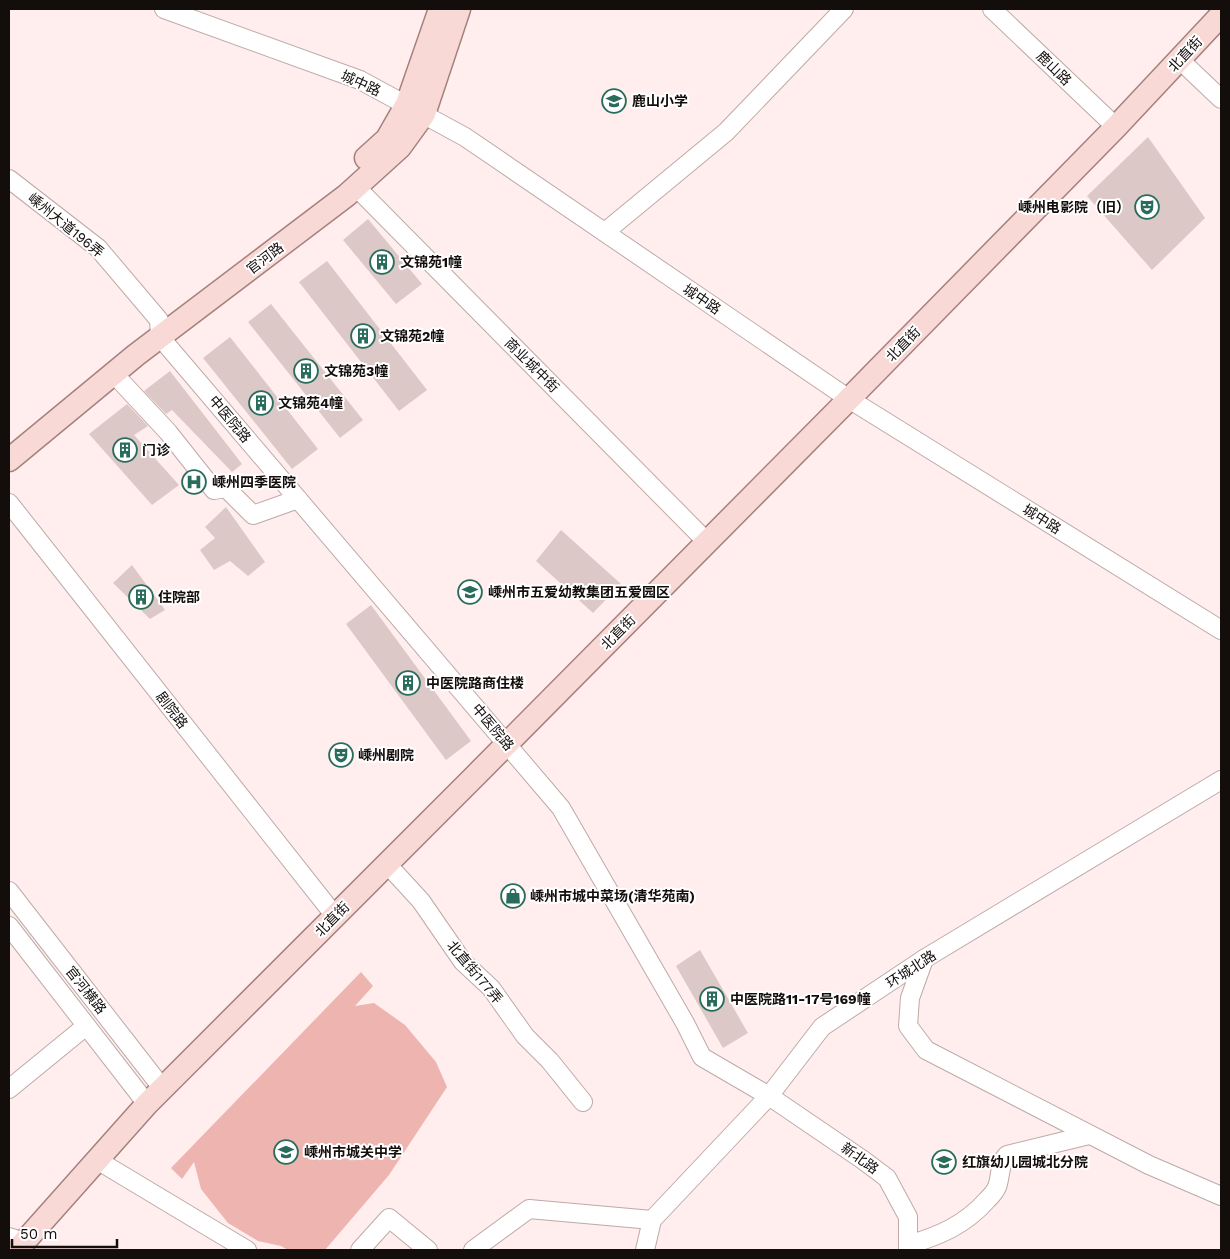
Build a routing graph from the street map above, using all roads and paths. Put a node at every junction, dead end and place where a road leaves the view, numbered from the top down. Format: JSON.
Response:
{"nodes":[{"id":1,"x":164,"y":9,"type":"edge"},
{"id":2,"x":440,"y":9,"type":"edge"},
{"id":3,"x":459,"y":9,"type":"edge"},
{"id":4,"x":844,"y":9,"type":"edge"},
{"id":5,"x":992,"y":9,"type":"edge"},
{"id":6,"x":1221,"y":15,"type":"edge"},
{"id":7,"x":1180,"y":60,"type":"junction"},
{"id":8,"x":1221,"y":99,"type":"edge"},
{"id":9,"x":415,"y":109,"type":"junction"},
{"id":10,"x":1116,"y":126,"type":"junction"},
{"id":11,"x":9,"y":179,"type":"edge"},
{"id":12,"x":356,"y":187,"type":"junction"},
{"id":13,"x":605,"y":232,"type":"junction"},
{"id":14,"x":160,"y":329,"type":"junction"},
{"id":15,"x":114,"y":374,"type":"junction"},
{"id":16,"x":849,"y":399,"type":"junction"},
{"id":17,"x":9,"y":441,"type":"edge"},
{"id":18,"x":9,"y":460,"type":"edge"},
{"id":19,"x":298,"y":499,"type":"junction"},
{"id":20,"x":9,"y":503,"type":"edge"},
{"id":21,"x":707,"y":542,"type":"junction"},
{"id":22,"x":1221,"y":630,"type":"edge"},
{"id":23,"x":507,"y":744,"type":"junction"},
{"id":24,"x":1221,"y":780,"type":"edge"},
{"id":25,"x":387,"y":864,"type":"junction"},
{"id":26,"x":9,"y":891,"type":"edge"},
{"id":27,"x":335,"y":916,"type":"junction"},
{"id":28,"x":9,"y":926,"type":"edge"},
{"id":29,"x":924,"y":959,"type":"junction"},
{"id":30,"x":86,"y":1026,"type":"junction"},
{"id":31,"x":9,"y":1088,"type":"edge"},
{"id":32,"x":155,"y":1096,"type":"junction"},
{"id":33,"x":769,"y":1096,"type":"junction"},
{"id":34,"x":582,"y":1102,"type":"dead end"},
{"id":35,"x":1089,"y":1135,"type":"junction"},
{"id":36,"x":97,"y":1160,"type":"junction"},
{"id":37,"x":1221,"y":1196,"type":"edge"},
{"id":38,"x":652,"y":1220,"type":"junction"},
{"id":39,"x":16,"y":1243,"type":"edge"},
{"id":40,"x":908,"y":1248,"type":"edge"},
{"id":41,"x":247,"y":1250,"type":"edge"},
{"id":42,"x":360,"y":1250,"type":"edge"},
{"id":43,"x":428,"y":1250,"type":"edge"},
{"id":44,"x":473,"y":1250,"type":"edge"},
{"id":45,"x":646,"y":1250,"type":"edge"}],
"edges":[{"from":1,"to":9,"type":"street","name":"城中路"},
{"from":2,"to":9,"type":"main road","name":"官河路"},
{"from":3,"to":9,"type":"main road","name":"官河路"},
{"from":4,"to":13,"type":"street"},
{"from":5,"to":10,"type":"street","name":"鹿山路"},
{"from":6,"to":7,"type":"main road","name":"北直街"},
{"from":7,"to":8,"type":"street"},
{"from":7,"to":10,"type":"main road","name":"北直街"},
{"from":9,"to":12,"type":"main road","name":"官河路"},
{"from":9,"to":13,"type":"street","name":"城中路"},
{"from":9,"to":14,"type":"main road","name":"官河路"},
{"from":10,"to":16,"type":"main road","name":"北直街"},
{"from":11,"to":14,"type":"street","name":"嵊州大道196弄"},
{"from":12,"to":14,"type":"main road","name":"官河路"},
{"from":12,"to":21,"type":"street","name":"商业城中街"},
{"from":13,"to":16,"type":"street","name":"城中路"},
{"from":14,"to":15,"type":"main road","name":"官河路"},
{"from":14,"to":17,"type":"main road","name":"官河路"},
{"from":14,"to":19,"type":"street","name":"中医院路"},
{"from":15,"to":18,"type":"main road","name":"官河路"},
{"from":15,"to":19,"type":"street"},
{"from":16,"to":21,"type":"main road","name":"北直街"},
{"from":16,"to":22,"type":"street","name":"城中路"},
{"from":19,"to":23,"type":"street","name":"中医院路"},
{"from":20,"to":27,"type":"street","name":"剧院路"},
{"from":21,"to":23,"type":"main road","name":"北直街"},
{"from":23,"to":25,"type":"main road","name":"北直街"},
{"from":23,"to":33,"type":"street","name":"中医院路"},
{"from":24,"to":29,"type":"street","name":"环城北路"},
{"from":25,"to":27,"type":"main road","name":"北直街"},
{"from":25,"to":34,"type":"street","name":"北直街177弄"},
{"from":26,"to":32,"type":"street","name":"官河横路"},
{"from":27,"to":32,"type":"main road","name":"北直街"},
{"from":28,"to":30,"type":"street","name":"官河横路"},
{"from":29,"to":33,"type":"street","name":"环城北路"},
{"from":29,"to":35,"type":"street"},
{"from":30,"to":31,"type":"street"},
{"from":30,"to":32,"type":"street","name":"官河横路"},
{"from":32,"to":36,"type":"main road","name":"北直街"},
{"from":33,"to":38,"type":"street","name":"环城北路"},
{"from":33,"to":40,"type":"street","name":"新北路"},
{"from":35,"to":37,"type":"street"},
{"from":35,"to":40,"type":"street"},
{"from":36,"to":39,"type":"main road","name":"北直街"},
{"from":36,"to":41,"type":"street"},
{"from":38,"to":44,"type":"street"},
{"from":38,"to":45,"type":"street"},
{"from":42,"to":43,"type":"street"}]}
